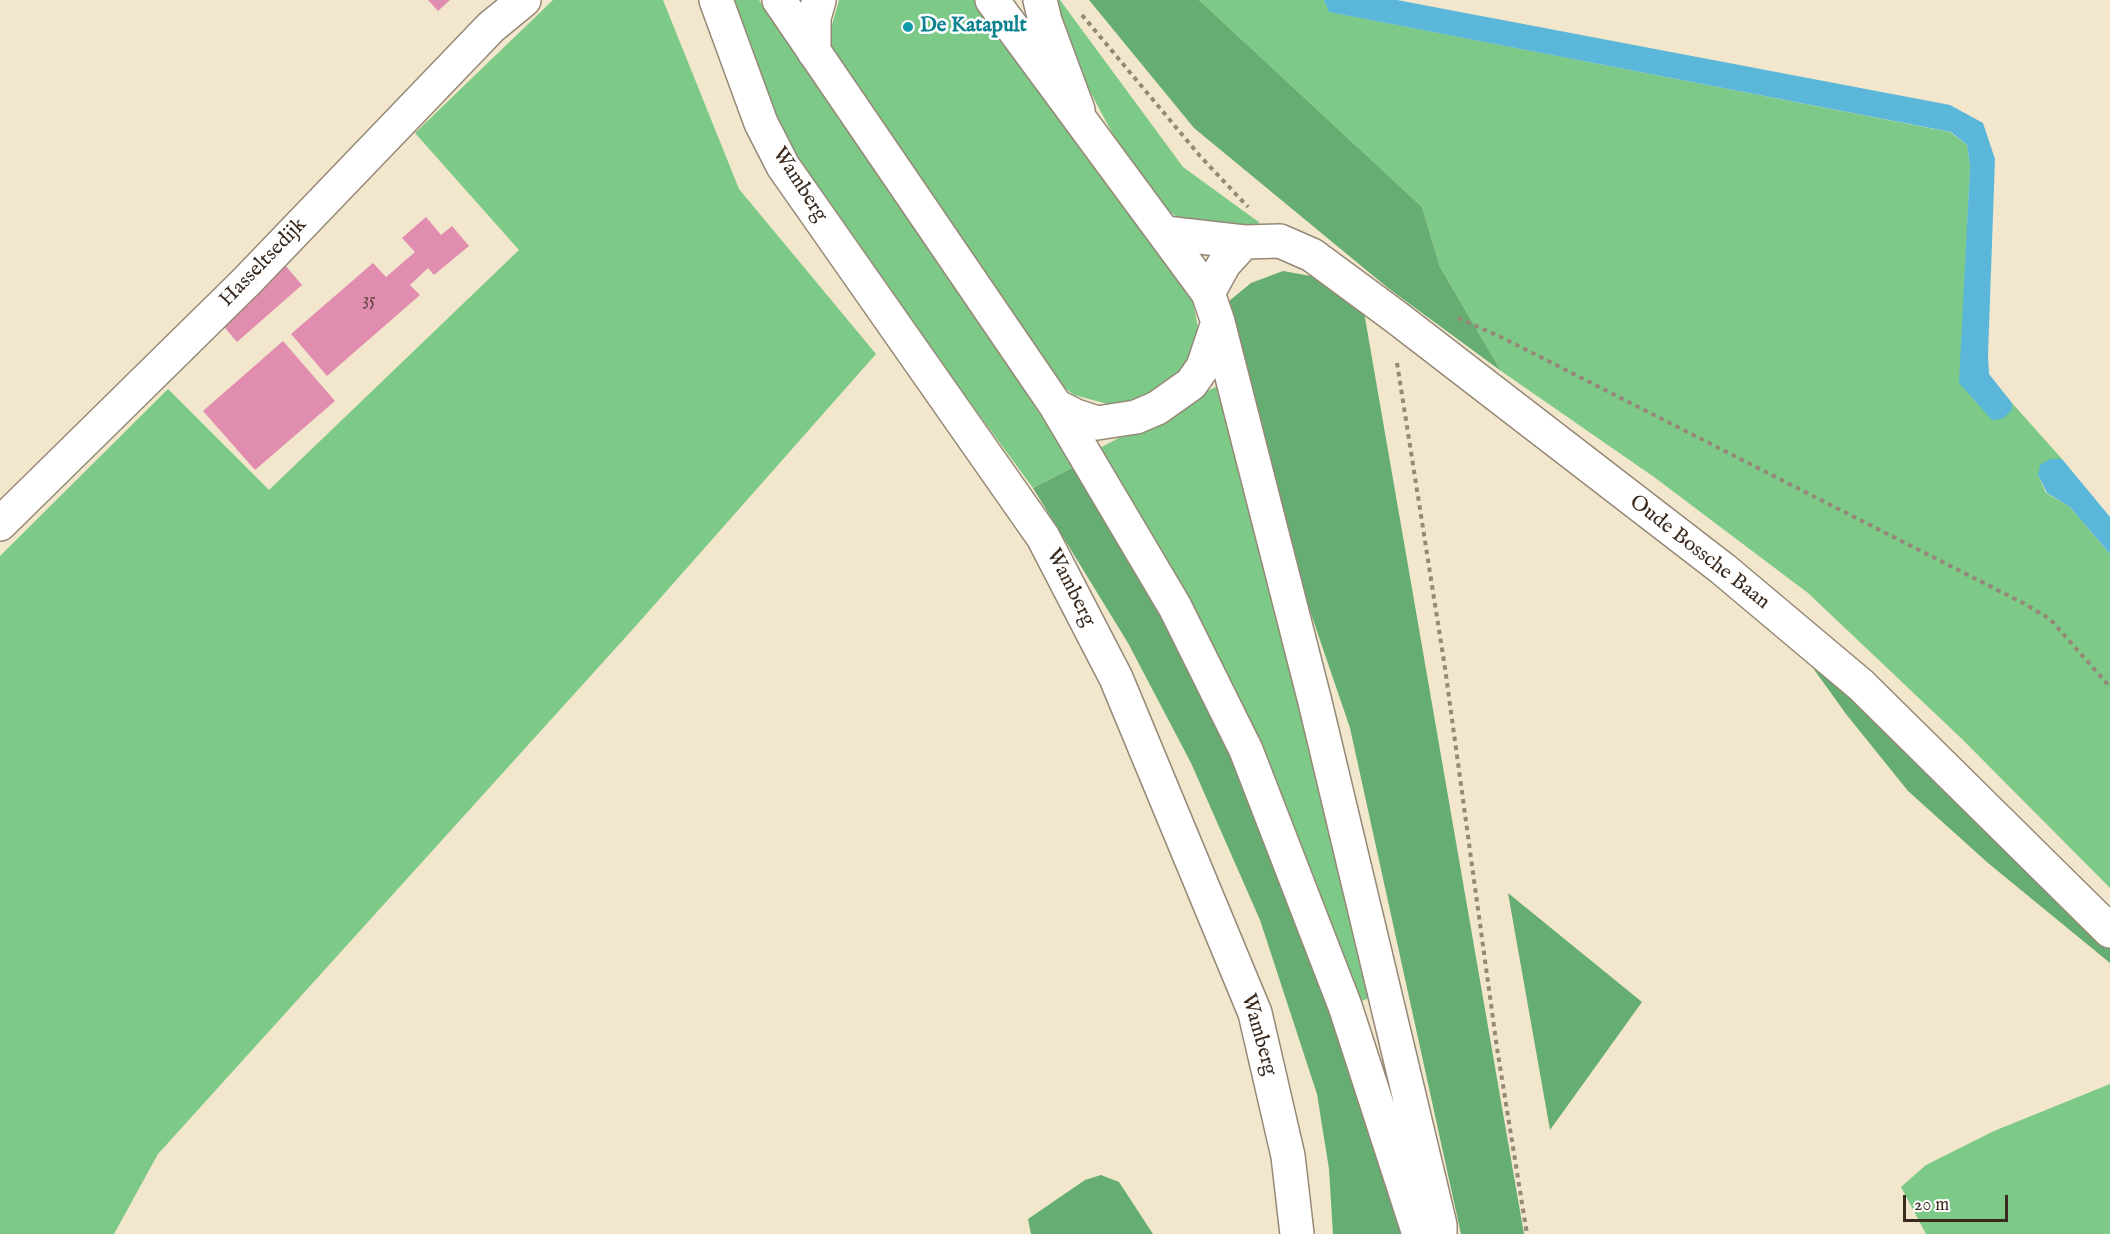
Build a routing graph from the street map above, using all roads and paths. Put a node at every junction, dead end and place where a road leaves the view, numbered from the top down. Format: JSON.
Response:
{"nodes":[{"id":1,"x":524,"y":0,"type":"edge"},
{"id":2,"x":716,"y":0,"type":"edge"},
{"id":3,"x":779,"y":0,"type":"edge"},
{"id":4,"x":819,"y":0,"type":"edge"},
{"id":5,"x":992,"y":0,"type":"edge"},
{"id":6,"x":1040,"y":0,"type":"edge"},
{"id":7,"x":1075,"y":8,"type":"dead end"},
{"id":8,"x":814,"y":52,"type":"junction"},
{"id":9,"x":1080,"y":117,"type":"junction"},
{"id":10,"x":1165,"y":233,"type":"junction"},
{"id":11,"x":1280,"y":241,"type":"junction"},
{"id":12,"x":1244,"y":242,"type":"junction"},
{"id":13,"x":1213,"y":308,"type":"junction"},
{"id":14,"x":1450,"y":315,"type":"dead end"},
{"id":15,"x":1396,"y":317,"type":"junction"},
{"id":16,"x":1056,"y":406,"type":"junction"},
{"id":17,"x":0,"y":524,"type":"edge"},
{"id":18,"x":2110,"y":687,"type":"edge"},
{"id":19,"x":2110,"y":931,"type":"edge"},
{"id":20,"x":1297,"y":1234,"type":"edge"},
{"id":21,"x":1419,"y":1234,"type":"edge"},
{"id":22,"x":1440,"y":1234,"type":"edge"},
{"id":23,"x":1527,"y":1234,"type":"edge"}],
"edges":[{"from":1,"to":17,"type":"street","name":"Hasseltsedijk"},
{"from":2,"to":20,"type":"street","name":"Wamberg"},
{"from":3,"to":8,"type":"street"},
{"from":4,"to":8,"type":"street"},
{"from":5,"to":9,"type":"street"},
{"from":6,"to":9,"type":"street"},
{"from":7,"to":11,"type":"path"},
{"from":8,"to":16,"type":"street"},
{"from":9,"to":10,"type":"street"},
{"from":10,"to":12,"type":"street","name":"Oude Bossche Baan"},
{"from":10,"to":13,"type":"street"},
{"from":11,"to":12,"type":"street","name":"Oude Bossche Baan"},
{"from":11,"to":15,"type":"street","name":"Oude Bossche Baan"},
{"from":12,"to":13,"type":"street"},
{"from":13,"to":16,"type":"street"},
{"from":13,"to":22,"type":"street"},
{"from":14,"to":18,"type":"path"},
{"from":15,"to":19,"type":"street","name":"Oude Bossche Baan"},
{"from":15,"to":23,"type":"path"},
{"from":16,"to":21,"type":"street"}]}
